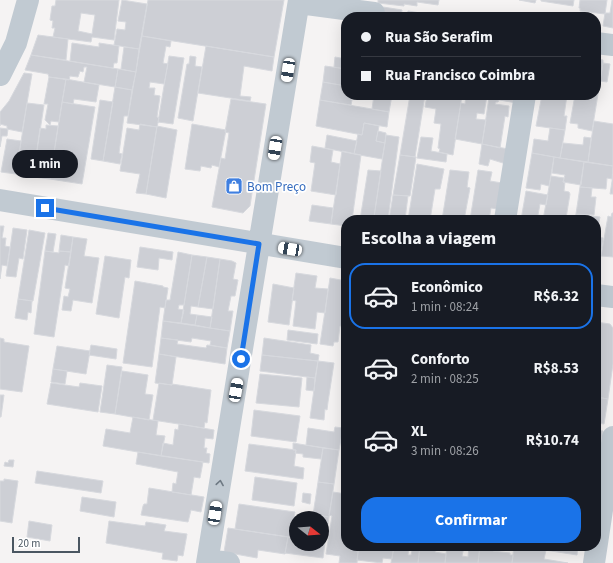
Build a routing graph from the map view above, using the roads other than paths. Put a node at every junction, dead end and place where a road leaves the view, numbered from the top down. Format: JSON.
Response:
{"nodes":[{"id":1,"x":28,"y":0,"type":"edge"},
{"id":2,"x":299,"y":2,"type":"edge"},
{"id":3,"x":367,"y":12,"type":"edge"},
{"id":4,"x":601,"y":44,"type":"edge"},
{"id":5,"x":613,"y":45,"type":"edge"},
{"id":6,"x":0,"y":75,"type":"edge"},
{"id":7,"x":524,"y":100,"type":"edge"},
{"id":8,"x":0,"y":200,"type":"edge"},
{"id":9,"x":506,"y":215,"type":"edge"},
{"id":10,"x":259,"y":244,"type":"junction"},
{"id":11,"x":341,"y":257,"type":"edge"},
{"id":12,"x":601,"y":296,"type":"edge"},
{"id":13,"x":613,"y":298,"type":"edge"},
{"id":14,"x":613,"y":437,"type":"edge"},
{"id":15,"x":601,"y":517,"type":"edge"},
{"id":16,"x":596,"y":551,"type":"edge"},
{"id":17,"x":207,"y":561,"type":"edge"},
{"id":18,"x":229,"y":563,"type":"edge"},
{"id":19,"x":594,"y":563,"type":"edge"}],
"edges":[{"from":1,"to":6,"type":"street"},
{"from":2,"to":3,"type":"street"},
{"from":2,"to":10,"type":"street"},
{"from":4,"to":5,"type":"street"},
{"from":7,"to":9,"type":"street"},
{"from":8,"to":10,"type":"street"},
{"from":10,"to":11,"type":"street"},
{"from":17,"to":10,"type":"street","one_way":true},
{"from":12,"to":13,"type":"street"},
{"from":14,"to":15,"type":"street"},
{"from":16,"to":19,"type":"street"},
{"from":17,"to":18,"type":"street"}]}
